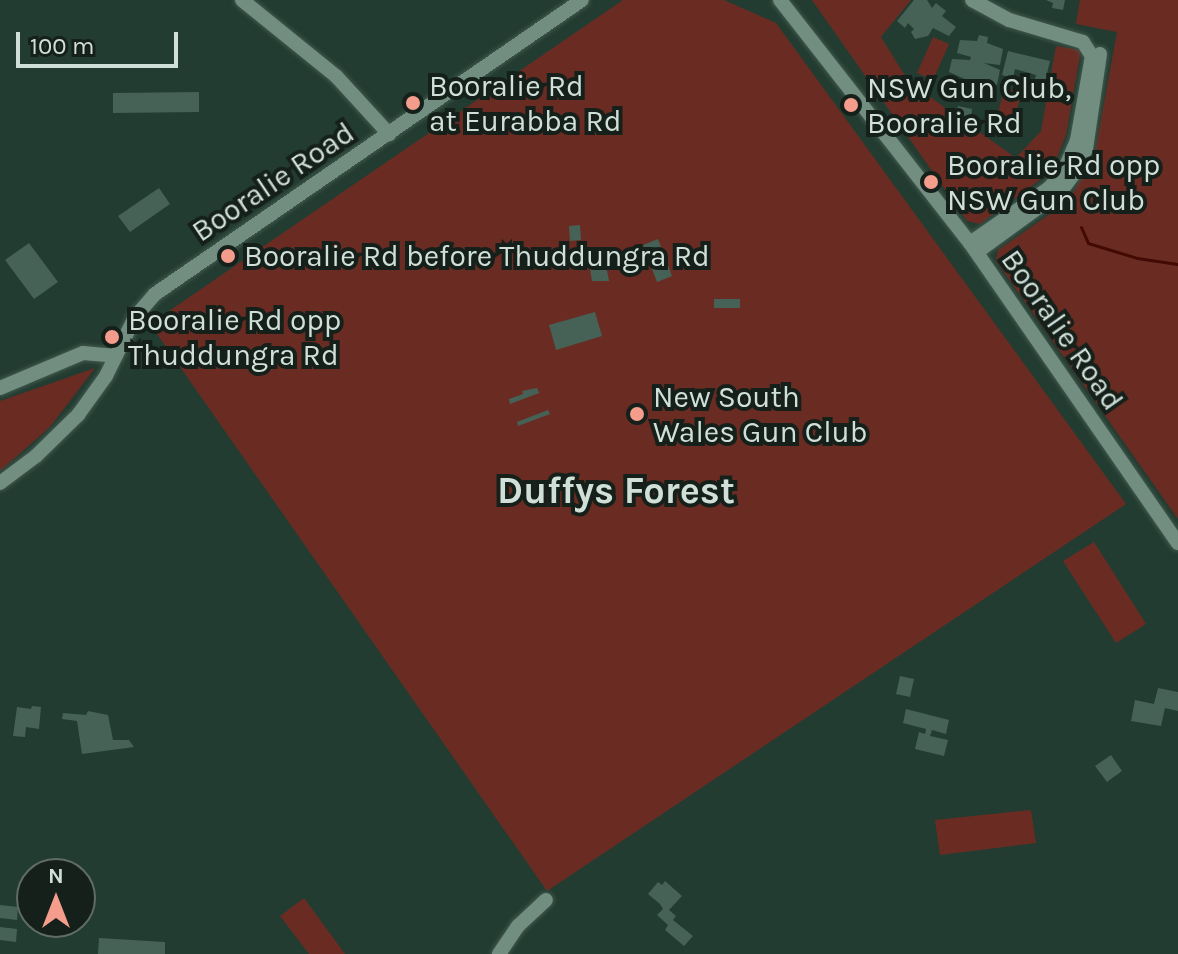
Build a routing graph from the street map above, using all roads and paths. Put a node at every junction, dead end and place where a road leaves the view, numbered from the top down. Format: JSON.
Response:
{"nodes":[{"id":1,"x":242,"y":0,"type":"edge"},
{"id":2,"x":582,"y":0,"type":"edge"},
{"id":3,"x":780,"y":0,"type":"edge"},
{"id":4,"x":972,"y":0,"type":"edge"},
{"id":5,"x":389,"y":134,"type":"junction"},
{"id":6,"x":973,"y":247,"type":"junction"},
{"id":7,"x":116,"y":356,"type":"junction"},
{"id":8,"x":0,"y":388,"type":"edge"},
{"id":9,"x":0,"y":483,"type":"edge"},
{"id":10,"x":1178,"y":543,"type":"edge"},
{"id":11,"x":546,"y":900,"type":"dead end"},
{"id":12,"x":499,"y":954,"type":"edge"}],
"edges":[{"from":1,"to":5,"type":"street"},
{"from":2,"to":5,"type":"street","name":"Booralie Road"},
{"from":3,"to":6,"type":"street","name":"Booralie Road"},
{"from":4,"to":6,"type":"street"},
{"from":5,"to":7,"type":"street","name":"Booralie Road"},
{"from":6,"to":10,"type":"street","name":"Booralie Road"},
{"from":7,"to":8,"type":"street"},
{"from":7,"to":9,"type":"street","name":"Booralie Road"},
{"from":11,"to":12,"type":"street"}]}
